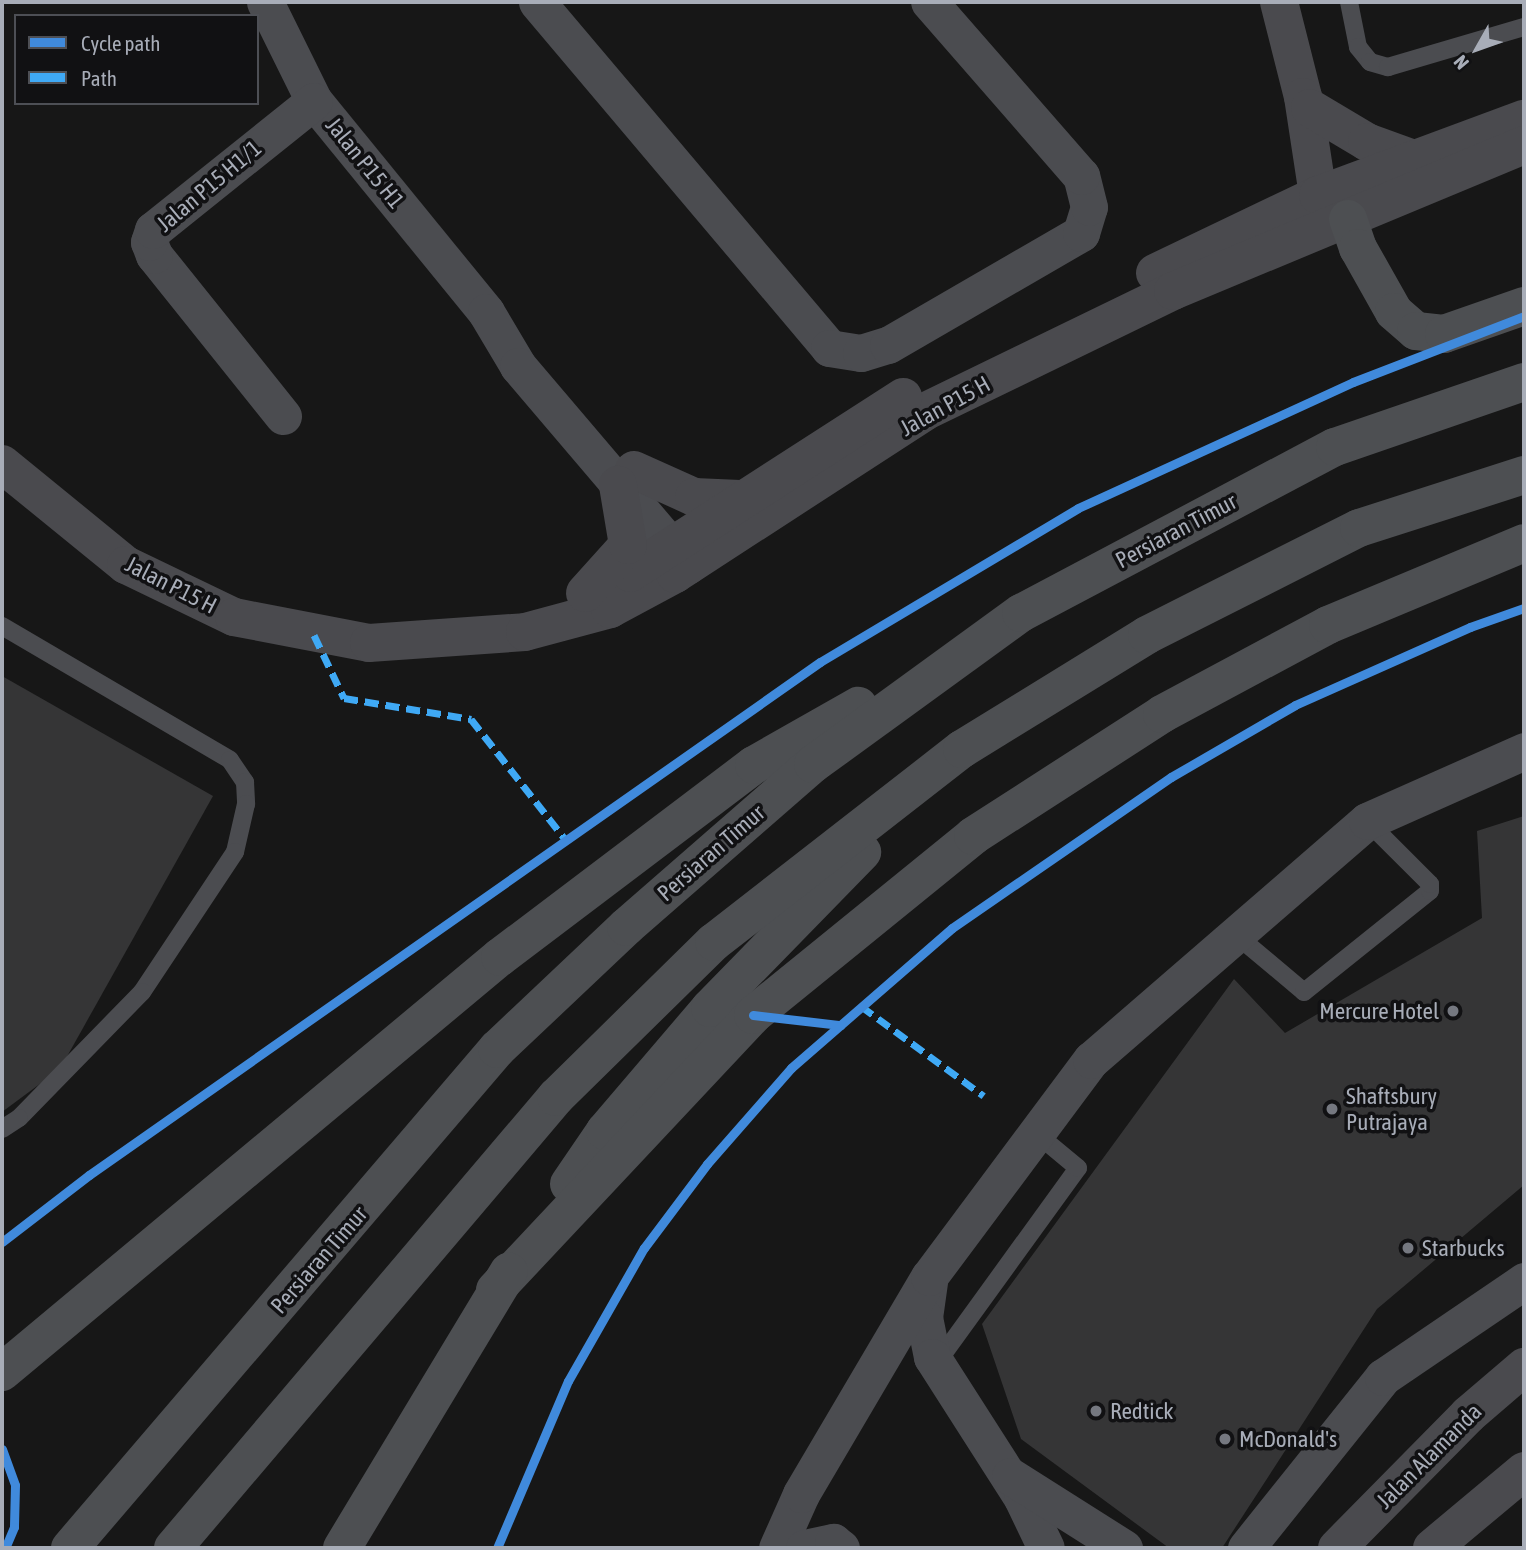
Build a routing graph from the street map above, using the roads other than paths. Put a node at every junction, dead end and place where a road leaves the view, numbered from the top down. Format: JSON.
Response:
{"nodes":[{"id":1,"x":265,"y":2,"type":"edge"},
{"id":2,"x":537,"y":2,"type":"edge"},
{"id":3,"x":929,"y":2,"type":"edge"},
{"id":4,"x":1279,"y":2,"type":"edge"},
{"id":5,"x":1349,"y":2,"type":"edge"},
{"id":6,"x":1524,"y":27,"type":"edge"},
{"id":7,"x":314,"y":101,"type":"junction"},
{"id":8,"x":1305,"y":105,"type":"junction"},
{"id":9,"x":1524,"y":119,"type":"edge"},
{"id":10,"x":1524,"y":145,"type":"edge"},
{"id":11,"x":1411,"y":158,"type":"junction"},
{"id":12,"x":1338,"y":215,"type":"junction"},
{"id":13,"x":1267,"y":218,"type":"junction"},
{"id":14,"x":1524,"y":306,"type":"edge"},
{"id":15,"x":1524,"y":382,"type":"edge"},
{"id":16,"x":283,"y":416,"type":"dead end"},
{"id":17,"x":2,"y":464,"type":"edge"},
{"id":18,"x":1524,"y":475,"type":"edge"},
{"id":19,"x":626,"y":477,"type":"junction"},
{"id":20,"x":740,"y":499,"type":"junction"},
{"id":21,"x":1524,"y":543,"type":"edge"},
{"id":22,"x":688,"y":550,"type":"junction"},
{"id":23,"x":585,"y":593,"type":"junction"},
{"id":24,"x":1021,"y":613,"type":"junction"},
{"id":25,"x":2,"y":626,"type":"edge"},
{"id":26,"x":369,"y":643,"type":"junction"},
{"id":27,"x":962,"y":748,"type":"junction"},
{"id":28,"x":1524,"y":751,"type":"edge"},
{"id":29,"x":1367,"y":821,"type":"junction"},
{"id":30,"x":1235,"y":934,"type":"junction"},
{"id":31,"x":2,"y":1129,"type":"edge"},
{"id":32,"x":1036,"y":1133,"type":"junction"},
{"id":33,"x":929,"y":1278,"type":"junction"},
{"id":34,"x":1523,"y":1285,"type":"edge"},
{"id":35,"x":495,"y":1290,"type":"junction"},
{"id":36,"x":934,"y":1360,"type":"junction"},
{"id":37,"x":1524,"y":1367,"type":"edge"},
{"id":38,"x":2,"y":1371,"type":"edge"},
{"id":39,"x":867,"y":1378,"type":"junction"},
{"id":40,"x":1524,"y":1471,"type":"edge"},
{"id":41,"x":1007,"y":1474,"type":"junction"},
{"id":42,"x":1117,"y":1547,"type":"edge"},
{"id":43,"x":70,"y":1548,"type":"edge"},
{"id":44,"x":173,"y":1548,"type":"edge"},
{"id":45,"x":342,"y":1548,"type":"edge"},
{"id":46,"x":777,"y":1548,"type":"edge"},
{"id":47,"x":803,"y":1548,"type":"edge"},
{"id":48,"x":841,"y":1548,"type":"edge"},
{"id":49,"x":1046,"y":1548,"type":"edge"},
{"id":50,"x":1246,"y":1548,"type":"edge"},
{"id":51,"x":1337,"y":1548,"type":"edge"},
{"id":52,"x":1432,"y":1548,"type":"edge"}],
"edges":[{"from":1,"to":7,"type":"street","name":"Jalan P15 H1"},
{"from":2,"to":3,"type":"street"},
{"from":4,"to":8,"type":"street"},
{"from":5,"to":6,"type":"lane"},
{"from":7,"to":16,"type":"street","name":"Jalan P15 H1/1"},
{"from":7,"to":19,"type":"street","name":"Jalan P15 H1"},
{"from":8,"to":11,"type":"street"},
{"from":8,"to":12,"type":"street"},
{"from":8,"to":13,"type":"street"},
{"from":9,"to":11,"type":"street"},
{"from":10,"to":12,"type":"street","name":"Jalan P15 H"},
{"from":11,"to":12,"type":"street"},
{"from":12,"to":13,"type":"street","name":"Jalan P15 H"},
{"from":12,"to":14,"type":"main road"},
{"from":12,"to":22,"type":"street","name":"Jalan P15 H"},
{"from":13,"to":20,"type":"street","name":"Jalan P15 H"},
{"from":15,"to":24,"type":"main road","name":"Persiaran Timur"},
{"from":17,"to":26,"type":"street","name":"Jalan P15 H"},
{"from":18,"to":27,"type":"main road"},
{"from":19,"to":20,"type":"street"},
{"from":19,"to":22,"type":"street","name":"Jalan P15 H1"},
{"from":19,"to":23,"type":"street"},
{"from":20,"to":22,"type":"street","name":"Jalan P15 H"},
{"from":21,"to":35,"type":"main road"},
{"from":22,"to":23,"type":"street","name":"Jalan P15 H"},
{"from":22,"to":26,"type":"street","name":"Jalan P15 H"},
{"from":23,"to":26,"type":"street","name":"Jalan P15 H"},
{"from":24,"to":38,"type":"main road"},
{"from":24,"to":43,"type":"main road","name":"Persiaran Timur"},
{"from":25,"to":31,"type":"lane"},
{"from":27,"to":35,"type":"main road"},
{"from":27,"to":44,"type":"main road"},
{"from":28,"to":29,"type":"street"},
{"from":29,"to":30,"type":"street"},
{"from":29,"to":30,"type":"lane"},
{"from":30,"to":32,"type":"street"},
{"from":32,"to":33,"type":"street"},
{"from":32,"to":36,"type":"lane"},
{"from":33,"to":36,"type":"street"},
{"from":33,"to":39,"type":"street"},
{"from":34,"to":50,"type":"street"},
{"from":35,"to":45,"type":"main road"},
{"from":36,"to":39,"type":"street"},
{"from":36,"to":41,"type":"street"},
{"from":37,"to":51,"type":"street","name":"Jalan Alamanda"},
{"from":39,"to":46,"type":"street"},
{"from":40,"to":52,"type":"street"},
{"from":41,"to":42,"type":"street"},
{"from":41,"to":49,"type":"street"},
{"from":47,"to":48,"type":"street"}]}
